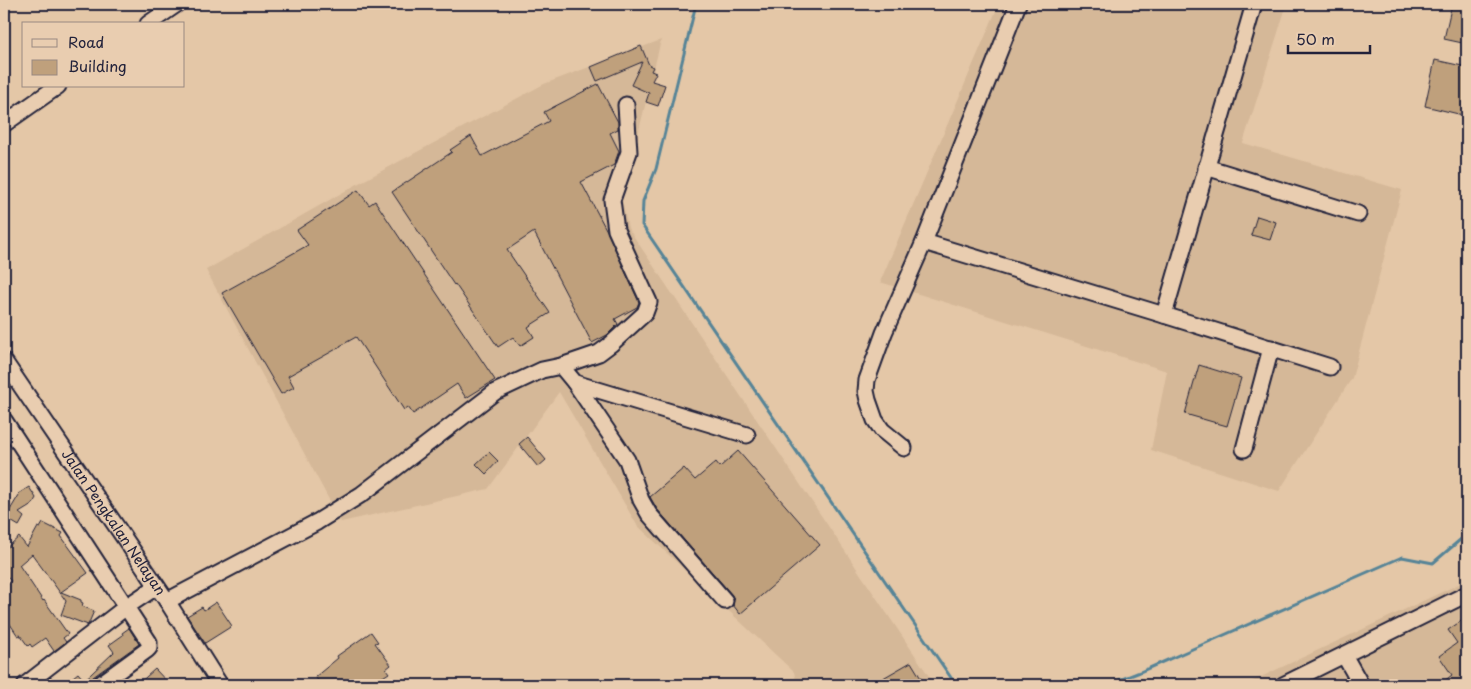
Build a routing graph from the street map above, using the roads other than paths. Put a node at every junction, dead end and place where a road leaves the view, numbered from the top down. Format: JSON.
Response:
{"nodes":[{"id":1,"x":177,"y":4,"type":"edge"},
{"id":2,"x":1018,"y":4,"type":"edge"},
{"id":3,"x":1254,"y":4,"type":"edge"},
{"id":4,"x":151,"y":22,"type":"edge"},
{"id":5,"x":55,"y":88,"type":"edge"},
{"id":6,"x":626,"y":105,"type":"dead end"},
{"id":7,"x":4,"y":124,"type":"edge"},
{"id":8,"x":1206,"y":167,"type":"junction"},
{"id":9,"x":1358,"y":214,"type":"dead end"},
{"id":10,"x":924,"y":242,"type":"junction"},
{"id":11,"x":1164,"y":315,"type":"junction"},
{"id":12,"x":1271,"y":348,"type":"junction"},
{"id":13,"x":4,"y":361,"type":"edge"},
{"id":14,"x":561,"y":366,"type":"junction"},
{"id":15,"x":1330,"y":367,"type":"dead end"},
{"id":16,"x":575,"y":383,"type":"junction"},
{"id":17,"x":4,"y":420,"type":"edge"},
{"id":18,"x":747,"y":435,"type":"dead end"},
{"id":19,"x":904,"y":448,"type":"dead end"},
{"id":20,"x":1244,"y":449,"type":"dead end"},
{"id":21,"x":156,"y":588,"type":"junction"},
{"id":22,"x":1467,"y":594,"type":"edge"},
{"id":23,"x":167,"y":601,"type":"junction"},
{"id":24,"x":725,"y":601,"type":"dead end"},
{"id":25,"x":126,"y":607,"type":"junction"},
{"id":26,"x":1344,"y":655,"type":"junction"},
{"id":27,"x":25,"y":685,"type":"edge"},
{"id":28,"x":99,"y":685,"type":"edge"},
{"id":29,"x":220,"y":685,"type":"edge"},
{"id":30,"x":1283,"y":685,"type":"edge"},
{"id":31,"x":1361,"y":685,"type":"edge"}],
"edges":[{"from":1,"to":4,"type":"street"},
{"from":2,"to":10,"type":"street"},
{"from":3,"to":8,"type":"street"},
{"from":5,"to":7,"type":"street"},
{"from":6,"to":14,"type":"street"},
{"from":8,"to":9,"type":"street"},
{"from":8,"to":11,"type":"street"},
{"from":10,"to":11,"type":"street"},
{"from":10,"to":19,"type":"street"},
{"from":11,"to":12,"type":"street"},
{"from":12,"to":15,"type":"street"},
{"from":12,"to":20,"type":"street"},
{"from":13,"to":21,"type":"street","name":"Jalan Pengkalan Nelayan"},
{"from":14,"to":16,"type":"street"},
{"from":14,"to":23,"type":"street"},
{"from":16,"to":18,"type":"street"},
{"from":16,"to":24,"type":"street"},
{"from":17,"to":25,"type":"street"},
{"from":21,"to":23,"type":"street","name":"Jalan Pengkalan Nelayan"},
{"from":21,"to":25,"type":"street"},
{"from":22,"to":26,"type":"street"},
{"from":23,"to":29,"type":"street","name":"Jalan Pengkalan Nelayan"},
{"from":25,"to":27,"type":"street"},
{"from":25,"to":28,"type":"street"},
{"from":26,"to":30,"type":"street"},
{"from":26,"to":31,"type":"street"}]}
